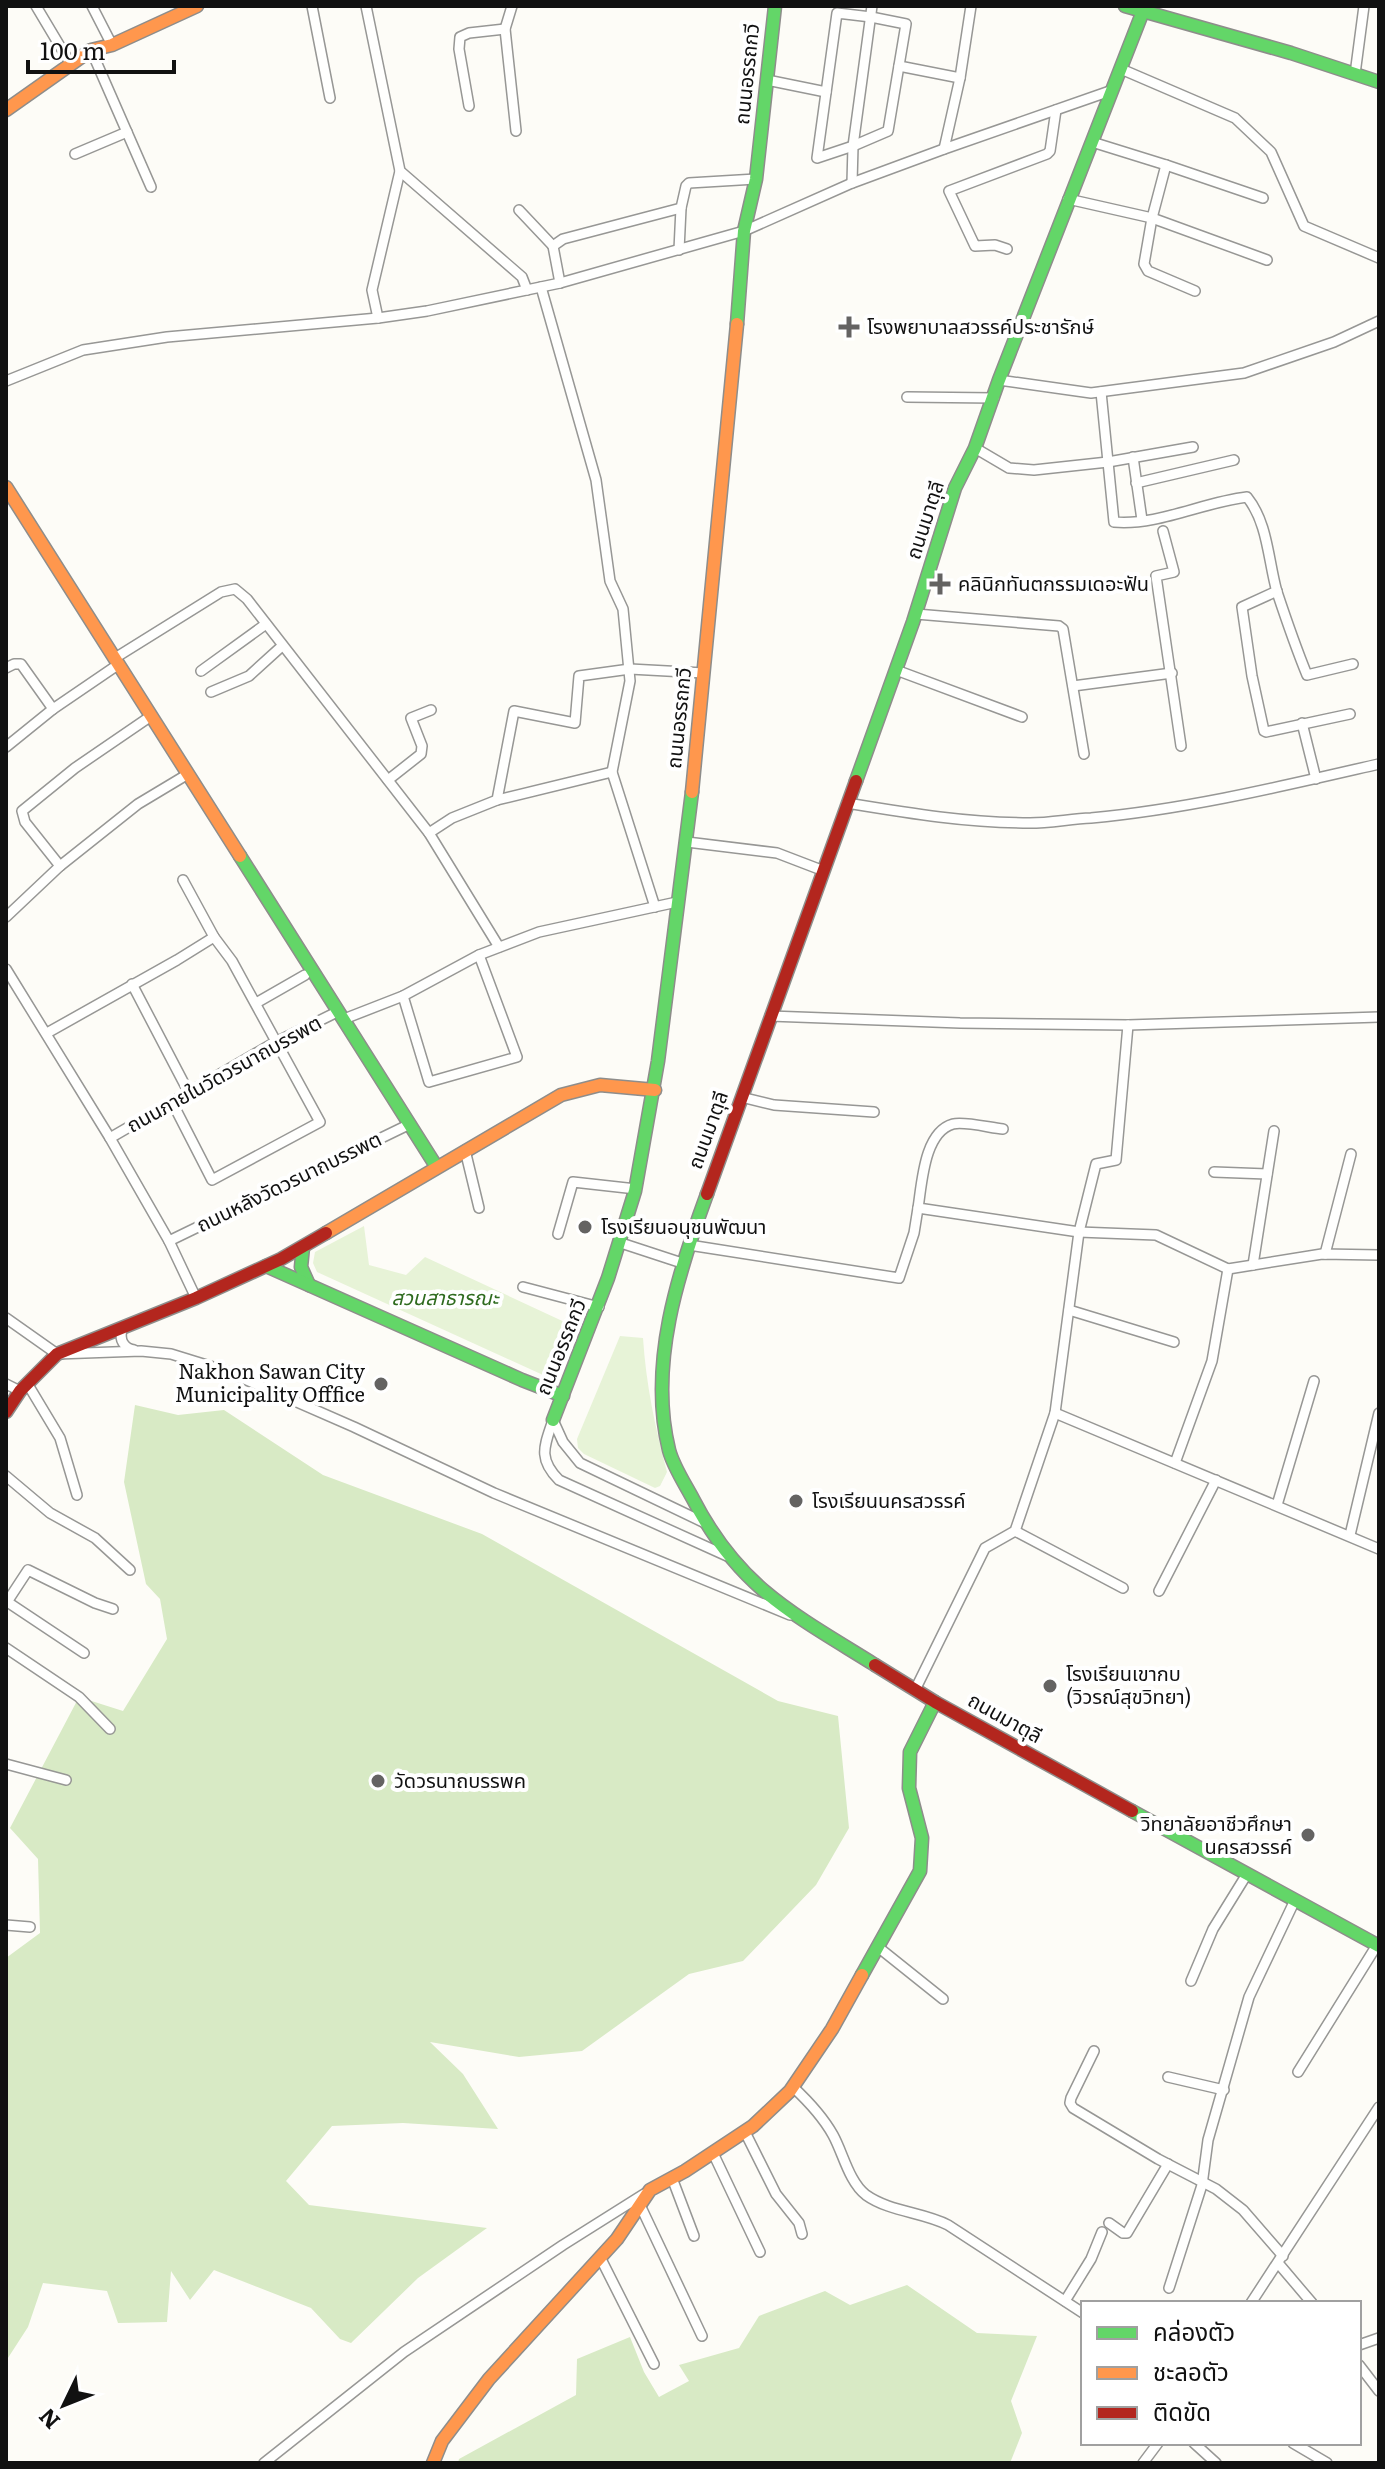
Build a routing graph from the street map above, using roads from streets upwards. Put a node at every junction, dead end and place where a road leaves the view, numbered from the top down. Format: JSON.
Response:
{"nodes":[{"id":1,"x":36,"y":6,"type":"edge"},
{"id":2,"x":92,"y":6,"type":"edge"},
{"id":3,"x":197,"y":6,"type":"edge"},
{"id":4,"x":312,"y":6,"type":"edge"},
{"id":5,"x":366,"y":6,"type":"edge"},
{"id":6,"x":512,"y":6,"type":"edge"},
{"id":7,"x":775,"y":6,"type":"edge"},
{"id":8,"x":971,"y":6,"type":"edge"},
{"id":9,"x":1125,"y":6,"type":"edge"},
{"id":10,"x":1364,"y":6,"type":"edge"},
{"id":11,"x":1144,"y":8,"type":"edge"},
{"id":12,"x":872,"y":11,"type":"edge"},
{"id":13,"x":505,"y":29,"type":"junction"},
{"id":14,"x":112,"y":45,"type":"junction"},
{"id":15,"x":91,"y":50,"type":"junction"},
{"id":16,"x":70,"y":63,"type":"junction"},
{"id":17,"x":899,"y":66,"type":"junction"},
{"id":18,"x":1121,"y":69,"type":"junction"},
{"id":19,"x":1355,"y":74,"type":"junction"},
{"id":20,"x":960,"y":78,"type":"junction"},
{"id":21,"x":767,"y":80,"type":"junction"},
{"id":22,"x":1379,"y":82,"type":"edge"},
{"id":23,"x":1110,"y":91,"type":"junction"},
{"id":24,"x":826,"y":92,"type":"junction"},
{"id":25,"x":330,"y":98,"type":"dead end"},
{"id":26,"x":469,"y":106,"type":"dead end"},
{"id":27,"x":6,"y":110,"type":"edge"},
{"id":28,"x":1056,"y":110,"type":"junction"},
{"id":29,"x":516,"y":131,"type":"dead end"},
{"id":30,"x":127,"y":132,"type":"junction"},
{"id":31,"x":1092,"y":142,"type":"junction"},
{"id":32,"x":853,"y":146,"type":"junction"},
{"id":33,"x":944,"y":149,"type":"junction"},
{"id":34,"x":75,"y":154,"type":"dead end"},
{"id":35,"x":1166,"y":165,"type":"junction"},
{"id":36,"x":400,"y":171,"type":"junction"},
{"id":37,"x":756,"y":179,"type":"junction"},
{"id":38,"x":852,"y":183,"type":"junction"},
{"id":39,"x":151,"y":187,"type":"dead end"},
{"id":40,"x":1263,"y":198,"type":"dead end"},
{"id":41,"x":1068,"y":199,"type":"junction"},
{"id":42,"x":681,"y":208,"type":"junction"},
{"id":43,"x":519,"y":210,"type":"dead end"},
{"id":44,"x":1152,"y":218,"type":"junction"},
{"id":45,"x":744,"y":231,"type":"junction"},
{"id":46,"x":553,"y":246,"type":"junction"},
{"id":47,"x":1007,"y":249,"type":"dead end"},
{"id":48,"x":679,"y":250,"type":"junction"},
{"id":49,"x":1379,"y":258,"type":"edge"},
{"id":50,"x":1267,"y":260,"type":"dead end"},
{"id":51,"x":560,"y":283,"type":"junction"},
{"id":52,"x":541,"y":287,"type":"junction"},
{"id":53,"x":527,"y":290,"type":"junction"},
{"id":54,"x":1195,"y":291,"type":"dead end"},
{"id":55,"x":378,"y":318,"type":"junction"},
{"id":56,"x":1379,"y":321,"type":"edge"},
{"id":57,"x":999,"y":380,"type":"junction"},
{"id":58,"x":6,"y":381,"type":"edge"},
{"id":59,"x":1101,"y":392,"type":"junction"},
{"id":60,"x":907,"y":397,"type":"dead end"},
{"id":61,"x":994,"y":398,"type":"junction"},
{"id":62,"x":1193,"y":447,"type":"dead end"},
{"id":63,"x":975,"y":448,"type":"junction"},
{"id":64,"x":1133,"y":457,"type":"junction"},
{"id":65,"x":1234,"y":460,"type":"dead end"},
{"id":66,"x":1108,"y":462,"type":"junction"},
{"id":67,"x":1136,"y":483,"type":"junction"},
{"id":68,"x":6,"y":487,"type":"edge"},
{"id":69,"x":1142,"y":520,"type":"junction"},
{"id":70,"x":1163,"y":531,"type":"dead end"},
{"id":71,"x":1277,"y":591,"type":"junction"},
{"id":72,"x":916,"y":614,"type":"junction"},
{"id":73,"x":266,"y":624,"type":"junction"},
{"id":74,"x":282,"y":646,"type":"junction"},
{"id":75,"x":117,"y":661,"type":"junction"},
{"id":76,"x":1353,"y":664,"type":"dead end"},
{"id":77,"x":6,"y":668,"type":"edge"},
{"id":78,"x":630,"y":669,"type":"junction"},
{"id":79,"x":896,"y":670,"type":"junction"},
{"id":80,"x":201,"y":671,"type":"dead end"},
{"id":81,"x":704,"y":673,"type":"junction"},
{"id":82,"x":1172,"y":673,"type":"junction"},
{"id":83,"x":1073,"y":686,"type":"junction"},
{"id":84,"x":211,"y":692,"type":"dead end"},
{"id":85,"x":53,"y":709,"type":"junction"},
{"id":86,"x":431,"y":710,"type":"dead end"},
{"id":87,"x":1350,"y":714,"type":"dead end"},
{"id":88,"x":151,"y":716,"type":"junction"},
{"id":89,"x":1022,"y":717,"type":"dead end"},
{"id":90,"x":1302,"y":723,"type":"junction"},
{"id":91,"x":1181,"y":746,"type":"dead end"},
{"id":92,"x":6,"y":747,"type":"edge"},
{"id":93,"x":1084,"y":754,"type":"dead end"},
{"id":94,"x":1379,"y":764,"type":"edge"},
{"id":95,"x":612,"y":772,"type":"junction"},
{"id":96,"x":188,"y":774,"type":"junction"},
{"id":97,"x":1316,"y":779,"type":"junction"},
{"id":98,"x":388,"y":780,"type":"junction"},
{"id":99,"x":497,"y":800,"type":"junction"},
{"id":100,"x":847,"y":803,"type":"junction"},
{"id":101,"x":429,"y":833,"type":"junction"},
{"id":102,"x":687,"y":842,"type":"junction"},
{"id":103,"x":60,"y":866,"type":"junction"},
{"id":104,"x":824,"y":871,"type":"junction"},
{"id":105,"x":183,"y":880,"type":"dead end"},
{"id":106,"x":677,"y":902,"type":"junction"},
{"id":107,"x":655,"y":907,"type":"junction"},
{"id":108,"x":6,"y":917,"type":"edge"},
{"id":109,"x":214,"y":937,"type":"junction"},
{"id":110,"x":499,"y":947,"type":"junction"},
{"id":111,"x":479,"y":955,"type":"junction"},
{"id":112,"x":6,"y":969,"type":"edge"},
{"id":113,"x":305,"y":975,"type":"dead end"},
{"id":114,"x":132,"y":984,"type":"junction"},
{"id":115,"x":403,"y":996,"type":"junction"},
{"id":116,"x":256,"y":1003,"type":"junction"},
{"id":117,"x":342,"y":1015,"type":"junction"},
{"id":118,"x":770,"y":1016,"type":"junction"},
{"id":119,"x":1379,"y":1017,"type":"edge"},
{"id":120,"x":1128,"y":1025,"type":"junction"},
{"id":121,"x":47,"y":1033,"type":"junction"},
{"id":122,"x":276,"y":1042,"type":"junction"},
{"id":123,"x":655,"y":1090,"type":"junction"},
{"id":124,"x":189,"y":1093,"type":"junction"},
{"id":125,"x":741,"y":1097,"type":"junction"},
{"id":126,"x":172,"y":1102,"type":"junction"},
{"id":127,"x":874,"y":1112,"type":"dead end"},
{"id":128,"x":410,"y":1124,"type":"junction"},
{"id":129,"x":1003,"y":1129,"type":"dead end"},
{"id":130,"x":1274,"y":1131,"type":"dead end"},
{"id":131,"x":110,"y":1138,"type":"junction"},
{"id":132,"x":465,"y":1150,"type":"junction"},
{"id":133,"x":1351,"y":1154,"type":"dead end"},
{"id":134,"x":436,"y":1166,"type":"junction"},
{"id":135,"x":1214,"y":1172,"type":"dead end"},
{"id":136,"x":1267,"y":1174,"type":"junction"},
{"id":137,"x":636,"y":1189,"type":"junction"},
{"id":138,"x":479,"y":1208,"type":"dead end"},
{"id":139,"x":918,"y":1208,"type":"junction"},
{"id":140,"x":1079,"y":1232,"type":"junction"},
{"id":141,"x":558,"y":1234,"type":"dead end"},
{"id":142,"x":169,"y":1241,"type":"junction"},
{"id":143,"x":621,"y":1243,"type":"junction"},
{"id":144,"x":689,"y":1245,"type":"junction"},
{"id":145,"x":303,"y":1247,"type":"junction"},
{"id":146,"x":1325,"y":1254,"type":"junction"},
{"id":147,"x":1379,"y":1255,"type":"edge"},
{"id":148,"x":682,"y":1263,"type":"junction"},
{"id":149,"x":1253,"y":1265,"type":"junction"},
{"id":150,"x":266,"y":1266,"type":"junction"},
{"id":151,"x":1228,"y":1269,"type":"junction"},
{"id":152,"x":309,"y":1285,"type":"junction"},
{"id":153,"x":523,"y":1287,"type":"dead end"},
{"id":154,"x":196,"y":1298,"type":"junction"},
{"id":155,"x":599,"y":1307,"type":"junction"},
{"id":156,"x":1069,"y":1310,"type":"junction"},
{"id":157,"x":6,"y":1318,"type":"edge"},
{"id":158,"x":126,"y":1326,"type":"junction"},
{"id":159,"x":1174,"y":1342,"type":"dead end"},
{"id":160,"x":141,"y":1351,"type":"junction"},
{"id":161,"x":57,"y":1354,"type":"junction"},
{"id":162,"x":1314,"y":1381,"type":"dead end"},
{"id":163,"x":6,"y":1384,"type":"edge"},
{"id":164,"x":24,"y":1387,"type":"junction"},
{"id":165,"x":563,"y":1396,"type":"junction"},
{"id":166,"x":6,"y":1412,"type":"edge"},
{"id":167,"x":1055,"y":1413,"type":"junction"},
{"id":168,"x":1379,"y":1413,"type":"edge"},
{"id":169,"x":553,"y":1420,"type":"junction"},
{"id":170,"x":1175,"y":1463,"type":"junction"},
{"id":171,"x":6,"y":1476,"type":"edge"},
{"id":172,"x":1216,"y":1480,"type":"junction"},
{"id":173,"x":77,"y":1495,"type":"dead end"},
{"id":174,"x":1277,"y":1505,"type":"junction"},
{"id":175,"x":705,"y":1523,"type":"junction"},
{"id":176,"x":1015,"y":1531,"type":"junction"},
{"id":177,"x":1350,"y":1535,"type":"junction"},
{"id":178,"x":1379,"y":1549,"type":"edge"},
{"id":179,"x":730,"y":1558,"type":"junction"},
{"id":180,"x":130,"y":1570,"type":"dead end"},
{"id":181,"x":1123,"y":1588,"type":"dead end"},
{"id":182,"x":1159,"y":1591,"type":"dead end"},
{"id":183,"x":7,"y":1602,"type":"edge"},
{"id":184,"x":113,"y":1609,"type":"dead end"},
{"id":185,"x":804,"y":1621,"type":"junction"},
{"id":186,"x":6,"y":1648,"type":"edge"},
{"id":187,"x":84,"y":1653,"type":"dead end"},
{"id":188,"x":915,"y":1690,"type":"junction"},
{"id":189,"x":935,"y":1702,"type":"junction"},
{"id":190,"x":110,"y":1729,"type":"dead end"},
{"id":191,"x":6,"y":1764,"type":"edge"},
{"id":192,"x":66,"y":1780,"type":"dead end"},
{"id":193,"x":1247,"y":1874,"type":"junction"},
{"id":194,"x":1295,"y":1900,"type":"junction"},
{"id":195,"x":6,"y":1925,"type":"edge"},
{"id":196,"x":30,"y":1927,"type":"dead end"},
{"id":197,"x":1378,"y":1945,"type":"edge"},
{"id":198,"x":878,"y":1947,"type":"junction"},
{"id":199,"x":1191,"y":1981,"type":"dead end"},
{"id":200,"x":943,"y":1999,"type":"dead end"},
{"id":201,"x":1094,"y":2051,"type":"dead end"},
{"id":202,"x":1298,"y":2072,"type":"dead end"},
{"id":203,"x":1168,"y":2077,"type":"dead end"},
{"id":204,"x":793,"y":2087,"type":"junction"},
{"id":205,"x":1224,"y":2090,"type":"junction"},
{"id":206,"x":1379,"y":2107,"type":"edge"},
{"id":207,"x":745,"y":2132,"type":"junction"},
{"id":208,"x":713,"y":2153,"type":"junction"},
{"id":209,"x":1168,"y":2164,"type":"junction"},
{"id":210,"x":672,"y":2178,"type":"junction"},
{"id":211,"x":1202,"y":2181,"type":"junction"},
{"id":212,"x":650,"y":2190,"type":"junction"},
{"id":213,"x":640,"y":2205,"type":"junction"},
{"id":214,"x":1109,"y":2223,"type":"dead end"},
{"id":215,"x":1102,"y":2232,"type":"dead end"},
{"id":216,"x":802,"y":2234,"type":"dead end"},
{"id":217,"x":694,"y":2236,"type":"dead end"},
{"id":218,"x":760,"y":2252,"type":"dead end"},
{"id":219,"x":600,"y":2257,"type":"junction"},
{"id":220,"x":1280,"y":2259,"type":"junction"},
{"id":221,"x":1169,"y":2288,"type":"dead end"},
{"id":222,"x":1065,"y":2301,"type":"junction"},
{"id":223,"x":1252,"y":2301,"type":"edge"},
{"id":224,"x":1311,"y":2301,"type":"edge"},
{"id":225,"x":1081,"y":2312,"type":"edge"},
{"id":226,"x":702,"y":2336,"type":"dead end"},
{"id":227,"x":654,"y":2364,"type":"dead end"},
{"id":228,"x":1361,"y":2368,"type":"edge"},
{"id":229,"x":1379,"y":2391,"type":"edge"},
{"id":230,"x":1156,"y":2445,"type":"edge"},
{"id":231,"x":1196,"y":2445,"type":"edge"},
{"id":232,"x":1296,"y":2445,"type":"edge"},
{"id":233,"x":264,"y":2463,"type":"edge"},
{"id":234,"x":433,"y":2463,"type":"edge"},
{"id":235,"x":1143,"y":2463,"type":"edge"},
{"id":236,"x":1216,"y":2463,"type":"edge"},
{"id":237,"x":1327,"y":2463,"type":"edge"}],
"edges":[{"from":1,"to":16,"type":"street"},
{"from":2,"to":14,"type":"street"},
{"from":3,"to":14,"type":"street"},
{"from":4,"to":25,"type":"street"},
{"from":5,"to":36,"type":"street"},
{"from":6,"to":13,"type":"street"},
{"from":7,"to":21,"type":"street","name":"ถนนอรรถกวี"},
{"from":8,"to":20,"type":"street"},
{"from":9,"to":11,"type":"street"},
{"from":10,"to":19,"type":"street"},
{"from":11,"to":18,"type":"street","name":"ถนนมาตุลี"},
{"from":11,"to":19,"type":"street"},
{"from":12,"to":17,"type":"street"},
{"from":12,"to":24,"type":"street"},
{"from":12,"to":32,"type":"street"},
{"from":13,"to":26,"type":"street"},
{"from":13,"to":29,"type":"street"},
{"from":14,"to":15,"type":"street"},
{"from":15,"to":16,"type":"street"},
{"from":15,"to":30,"type":"street"},
{"from":16,"to":27,"type":"street"},
{"from":17,"to":20,"type":"street"},
{"from":17,"to":32,"type":"street"},
{"from":18,"to":23,"type":"street","name":"ถนนมาตุลี"},
{"from":18,"to":49,"type":"street"},
{"from":19,"to":22,"type":"street"},
{"from":20,"to":33,"type":"street"},
{"from":21,"to":24,"type":"street"},
{"from":21,"to":37,"type":"street","name":"ถนนอรรถกวี"},
{"from":23,"to":28,"type":"street"},
{"from":23,"to":31,"type":"street","name":"ถนนมาตุลี"},
{"from":24,"to":32,"type":"street"},
{"from":28,"to":33,"type":"street"},
{"from":28,"to":47,"type":"street"},
{"from":30,"to":34,"type":"street"},
{"from":30,"to":39,"type":"street"},
{"from":31,"to":35,"type":"street"},
{"from":31,"to":41,"type":"street","name":"ถนนมาตุลี"},
{"from":32,"to":38,"type":"street"},
{"from":33,"to":38,"type":"street"},
{"from":35,"to":40,"type":"street"},
{"from":35,"to":44,"type":"street"},
{"from":36,"to":53,"type":"street"},
{"from":36,"to":55,"type":"street"},
{"from":37,"to":42,"type":"street"},
{"from":37,"to":45,"type":"street","name":"ถนนอรรถกวี"},
{"from":38,"to":45,"type":"street"},
{"from":41,"to":44,"type":"street"},
{"from":41,"to":57,"type":"street","name":"ถนนมาตุลี"},
{"from":42,"to":46,"type":"street"},
{"from":42,"to":48,"type":"street"},
{"from":43,"to":46,"type":"street"},
{"from":44,"to":50,"type":"street"},
{"from":44,"to":54,"type":"street"},
{"from":45,"to":48,"type":"street"},
{"from":45,"to":81,"type":"street","name":"ถนนอรรถกวี"},
{"from":46,"to":51,"type":"street"},
{"from":48,"to":51,"type":"street"},
{"from":51,"to":52,"type":"street"},
{"from":52,"to":53,"type":"street"},
{"from":52,"to":78,"type":"street"},
{"from":53,"to":55,"type":"street"},
{"from":55,"to":58,"type":"street"},
{"from":56,"to":59,"type":"street"},
{"from":57,"to":59,"type":"street"},
{"from":57,"to":61,"type":"street","name":"ถนนมาตุลี"},
{"from":59,"to":66,"type":"street"},
{"from":60,"to":61,"type":"street"},
{"from":61,"to":63,"type":"street","name":"ถนนมาตุลี"},
{"from":62,"to":64,"type":"street"},
{"from":63,"to":66,"type":"street"},
{"from":63,"to":72,"type":"street","name":"ถนนมาตุลี"},
{"from":64,"to":66,"type":"street"},
{"from":64,"to":67,"type":"street"},
{"from":65,"to":67,"type":"street"},
{"from":66,"to":69,"type":"street"},
{"from":67,"to":69,"type":"street"},
{"from":68,"to":75,"type":"street"},
{"from":69,"to":71,"type":"street"},
{"from":70,"to":82,"type":"street"},
{"from":71,"to":76,"type":"street"},
{"from":71,"to":90,"type":"street"},
{"from":72,"to":79,"type":"street","name":"ถนนมาตุลี"},
{"from":72,"to":83,"type":"street"},
{"from":73,"to":74,"type":"street"},
{"from":73,"to":75,"type":"street"},
{"from":73,"to":80,"type":"street"},
{"from":74,"to":84,"type":"street"},
{"from":74,"to":98,"type":"street"},
{"from":75,"to":85,"type":"street"},
{"from":75,"to":88,"type":"street"},
{"from":77,"to":85,"type":"street"},
{"from":78,"to":81,"type":"street"},
{"from":78,"to":95,"type":"street"},
{"from":78,"to":99,"type":"street"},
{"from":79,"to":89,"type":"street"},
{"from":79,"to":100,"type":"street","name":"ถนนมาตุลี"},
{"from":81,"to":102,"type":"street","name":"ถนนอรรถกวี"},
{"from":82,"to":83,"type":"street"},
{"from":82,"to":91,"type":"street"},
{"from":83,"to":93,"type":"street"},
{"from":85,"to":92,"type":"street"},
{"from":86,"to":98,"type":"street"},
{"from":87,"to":90,"type":"street"},
{"from":88,"to":96,"type":"street"},
{"from":88,"to":103,"type":"street"},
{"from":90,"to":97,"type":"street"},
{"from":94,"to":97,"type":"street"},
{"from":95,"to":99,"type":"street"},
{"from":95,"to":107,"type":"street"},
{"from":96,"to":103,"type":"street"},
{"from":96,"to":117,"type":"street"},
{"from":97,"to":100,"type":"street"},
{"from":98,"to":101,"type":"street"},
{"from":99,"to":101,"type":"street"},
{"from":100,"to":104,"type":"street","name":"ถนนมาตุลี"},
{"from":101,"to":110,"type":"street"},
{"from":102,"to":104,"type":"street"},
{"from":102,"to":106,"type":"street","name":"ถนนอรรถกวี"},
{"from":103,"to":108,"type":"street"},
{"from":104,"to":118,"type":"street","name":"ถนนมาตุลี"},
{"from":105,"to":109,"type":"street"},
{"from":106,"to":107,"type":"street","name":"ถนนภายในวัดวรนาถบรรพต"},
{"from":106,"to":123,"type":"street","name":"ถนนอรรถกวี"},
{"from":107,"to":110,"type":"street","name":"ถนนภายในวัดวรนาถบรรพต"},
{"from":109,"to":114,"type":"street"},
{"from":109,"to":116,"type":"street"},
{"from":110,"to":111,"type":"street","name":"ถนนภายในวัดวรนาถบรรพต"},
{"from":111,"to":115,"type":"street","name":"ถนนภายในวัดวรนาถบรรพต"},
{"from":111,"to":115,"type":"street"},
{"from":112,"to":121,"type":"street"},
{"from":113,"to":116,"type":"street"},
{"from":114,"to":121,"type":"street"},
{"from":114,"to":124,"type":"street"},
{"from":115,"to":117,"type":"street","name":"ถนนภายในวัดวรนาถบรรพต"},
{"from":116,"to":122,"type":"street"},
{"from":117,"to":122,"type":"street","name":"ถนนภายในวัดวรนาถบรรพต"},
{"from":117,"to":128,"type":"street"},
{"from":118,"to":120,"type":"street"},
{"from":118,"to":125,"type":"street","name":"ถนนมาตุลี"},
{"from":119,"to":120,"type":"street"},
{"from":120,"to":140,"type":"street"},
{"from":121,"to":131,"type":"street"},
{"from":122,"to":124,"type":"street","name":"ถนนภายในวัดวรนาถบรรพต"},
{"from":122,"to":126,"type":"street"},
{"from":123,"to":132,"type":"street"},
{"from":123,"to":137,"type":"street","name":"ถนนอรรถกวี"},
{"from":124,"to":126,"type":"street","name":"ถนนภายในวัดวรนาถบรรพต"},
{"from":125,"to":127,"type":"street"},
{"from":125,"to":144,"type":"street","name":"ถนนมาตุลี"},
{"from":126,"to":131,"type":"street","name":"ถนนภายในวัดวรนาถบรรพต"},
{"from":128,"to":134,"type":"street"},
{"from":128,"to":142,"type":"street","name":"ถนนหลังวัดวรนาถบรรพต"},
{"from":129,"to":139,"type":"street"},
{"from":130,"to":136,"type":"street"},
{"from":131,"to":142,"type":"street"},
{"from":132,"to":134,"type":"street"},
{"from":132,"to":138,"type":"street"},
{"from":133,"to":146,"type":"street"},
{"from":134,"to":145,"type":"street"},
{"from":135,"to":136,"type":"street"},
{"from":136,"to":149,"type":"street"},
{"from":137,"to":141,"type":"street"},
{"from":137,"to":143,"type":"street","name":"ถนนอรรถกวี"},
{"from":139,"to":140,"type":"street"},
{"from":139,"to":144,"type":"street"},
{"from":140,"to":151,"type":"street"},
{"from":140,"to":156,"type":"street"},
{"from":142,"to":154,"type":"street"},
{"from":143,"to":148,"type":"street"},
{"from":143,"to":155,"type":"street","name":"ถนนอรรถกวี"},
{"from":144,"to":148,"type":"street","name":"ถนนมาตุลี"},
{"from":145,"to":150,"type":"street"},
{"from":145,"to":152,"type":"street"},
{"from":146,"to":147,"type":"street"},
{"from":146,"to":149,"type":"street"},
{"from":148,"to":175,"type":"street","name":"ถนนมาตุลี"},
{"from":149,"to":151,"type":"street"},
{"from":150,"to":152,"type":"street"},
{"from":150,"to":154,"type":"street"},
{"from":151,"to":170,"type":"street"},
{"from":152,"to":165,"type":"street"},
{"from":153,"to":155,"type":"street"},
{"from":154,"to":158,"type":"street"},
{"from":155,"to":165,"type":"street","name":"ถนนอรรถกวี"},
{"from":156,"to":159,"type":"street"},
{"from":156,"to":167,"type":"street"},
{"from":157,"to":161,"type":"street"},
{"from":158,"to":160,"type":"street"},
{"from":158,"to":161,"type":"street"},
{"from":160,"to":161,"type":"street"},
{"from":160,"to":185,"type":"street"},
{"from":161,"to":164,"type":"street"},
{"from":162,"to":174,"type":"street"},
{"from":163,"to":164,"type":"street"},
{"from":164,"to":166,"type":"street"},
{"from":164,"to":173,"type":"street"},
{"from":165,"to":169,"type":"street","name":"ถนนอรรถกวี"},
{"from":167,"to":170,"type":"street"},
{"from":167,"to":176,"type":"street"},
{"from":168,"to":177,"type":"street"},
{"from":169,"to":175,"type":"street"},
{"from":169,"to":179,"type":"street"},
{"from":170,"to":172,"type":"street"},
{"from":171,"to":180,"type":"street"},
{"from":172,"to":174,"type":"street"},
{"from":172,"to":182,"type":"street"},
{"from":174,"to":177,"type":"street"},
{"from":175,"to":179,"type":"street","name":"ถนนมาตุลี"},
{"from":176,"to":181,"type":"street"},
{"from":176,"to":188,"type":"street"},
{"from":177,"to":178,"type":"street"},
{"from":179,"to":185,"type":"street","name":"ถนนมาตุลี"},
{"from":183,"to":184,"type":"street"},
{"from":183,"to":187,"type":"street"},
{"from":185,"to":188,"type":"street","name":"ถนนมาตุลี"},
{"from":186,"to":190,"type":"street"},
{"from":188,"to":189,"type":"street","name":"ถนนมาตุลี"},
{"from":189,"to":193,"type":"street","name":"ถนนมาตุลี"},
{"from":189,"to":198,"type":"street"},
{"from":191,"to":192,"type":"street"},
{"from":193,"to":194,"type":"street","name":"ถนนมาตุลี"},
{"from":193,"to":199,"type":"street"},
{"from":194,"to":197,"type":"street","name":"ถนนมาตุลี"},
{"from":194,"to":205,"type":"street"},
{"from":195,"to":196,"type":"street"},
{"from":197,"to":202,"type":"street"},
{"from":198,"to":200,"type":"street"},
{"from":198,"to":204,"type":"street"},
{"from":201,"to":209,"type":"street"},
{"from":203,"to":205,"type":"street"},
{"from":204,"to":207,"type":"street"},
{"from":204,"to":222,"type":"street"},
{"from":205,"to":211,"type":"street"},
{"from":206,"to":220,"type":"street"},
{"from":207,"to":208,"type":"street"},
{"from":207,"to":216,"type":"street"},
{"from":208,"to":210,"type":"street"},
{"from":208,"to":218,"type":"street"},
{"from":209,"to":211,"type":"street"},
{"from":209,"to":214,"type":"street"},
{"from":210,"to":212,"type":"street"},
{"from":210,"to":217,"type":"street"},
{"from":211,"to":220,"type":"street"},
{"from":211,"to":221,"type":"street"},
{"from":212,"to":213,"type":"street"},
{"from":212,"to":233,"type":"street"},
{"from":213,"to":219,"type":"street"},
{"from":213,"to":226,"type":"street"},
{"from":215,"to":222,"type":"street"},
{"from":219,"to":227,"type":"street"},
{"from":219,"to":234,"type":"street"},
{"from":220,"to":223,"type":"street"},
{"from":220,"to":224,"type":"street"},
{"from":222,"to":225,"type":"street"},
{"from":228,"to":229,"type":"street"},
{"from":230,"to":235,"type":"street"},
{"from":231,"to":236,"type":"street"},
{"from":232,"to":237,"type":"street"}]}
